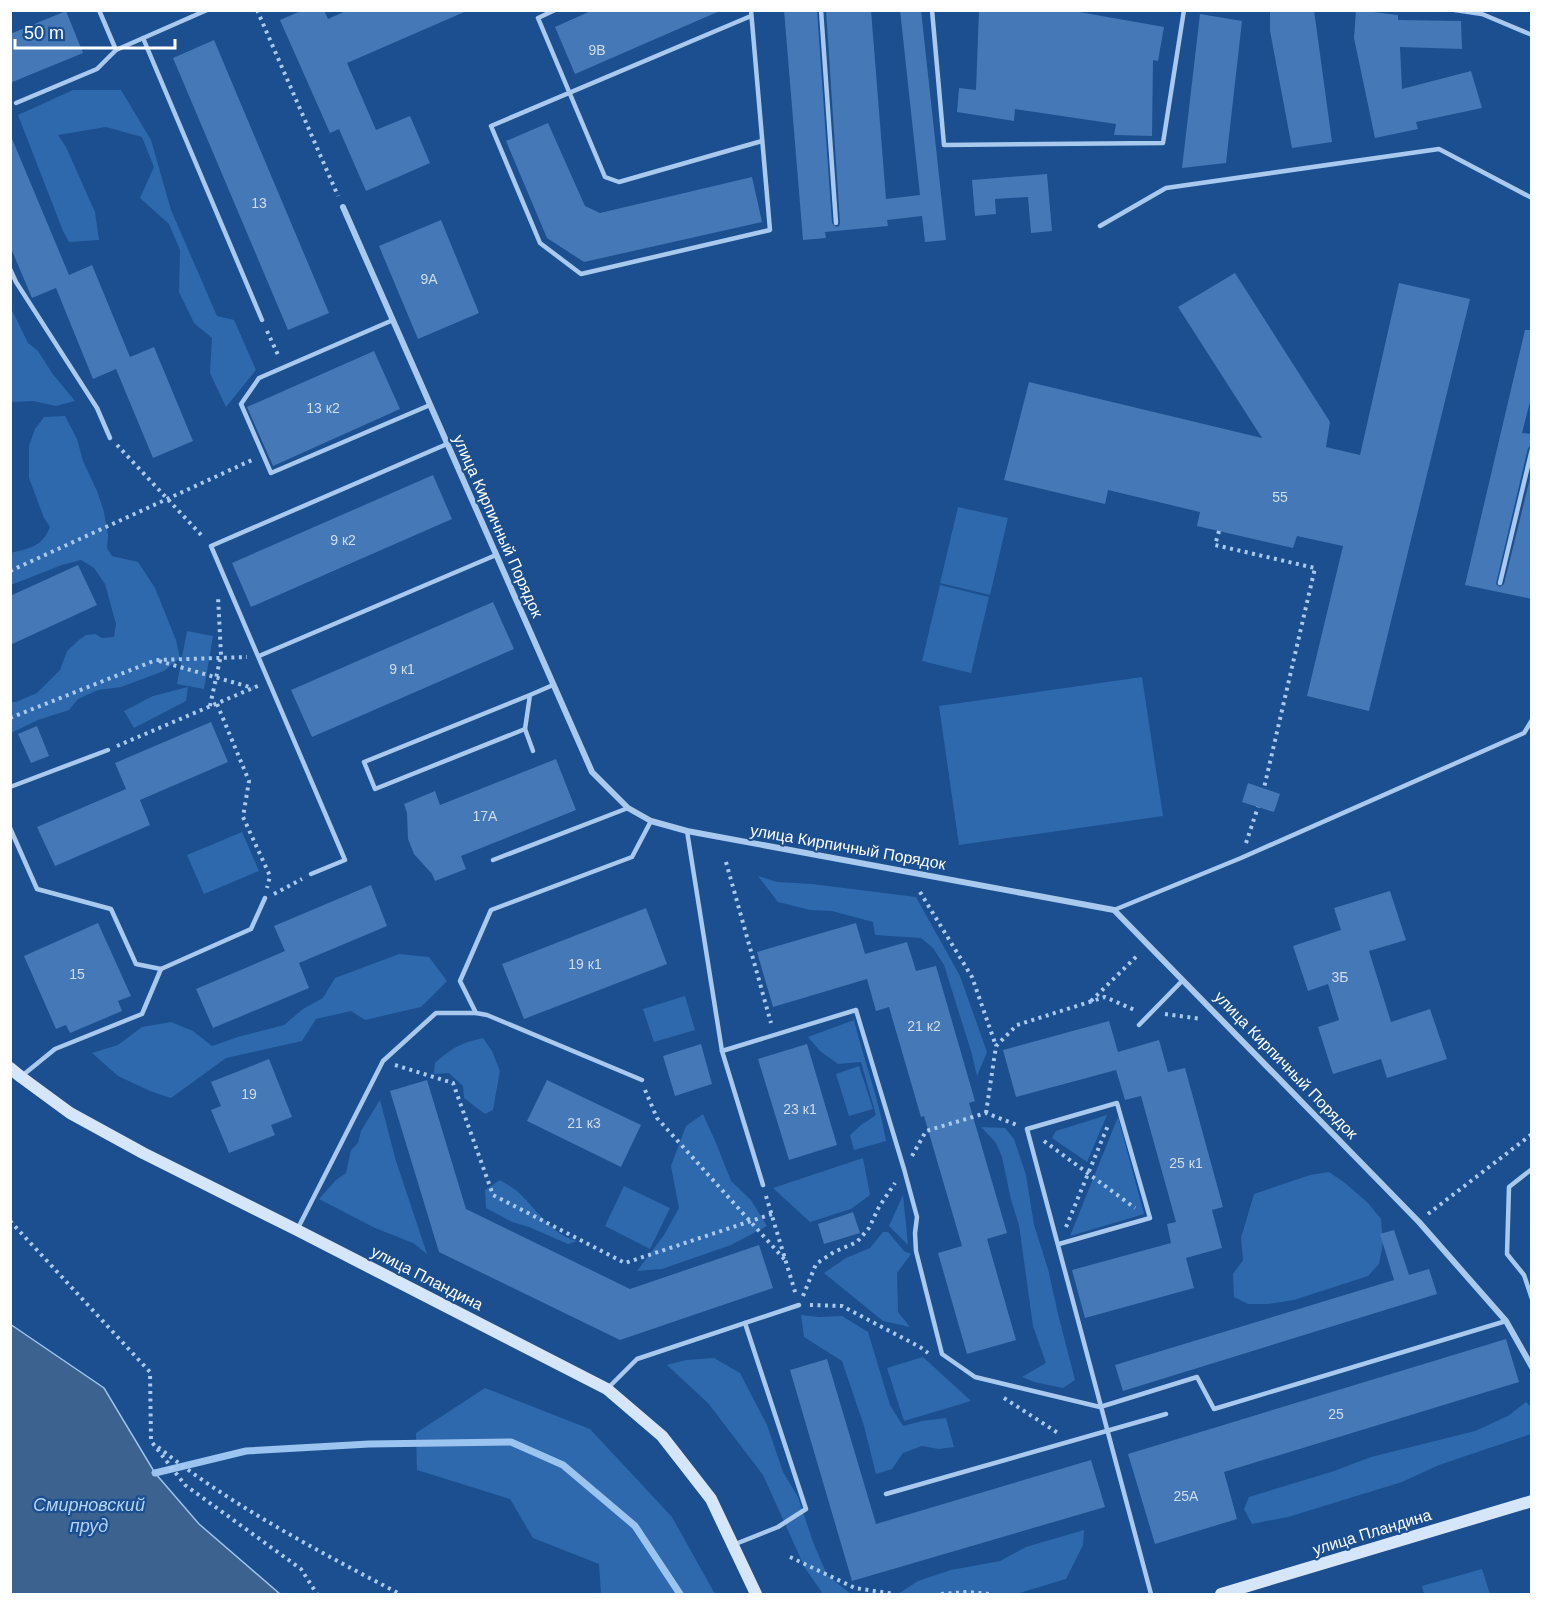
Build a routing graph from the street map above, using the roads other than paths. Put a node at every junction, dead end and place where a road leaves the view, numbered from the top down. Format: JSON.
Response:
{"nodes":[{"id":1,"x":99,"y":10,"type":"edge"},
{"id":2,"x":207,"y":10,"type":"edge"},
{"id":3,"x":555,"y":10,"type":"edge"},
{"id":4,"x":821,"y":10,"type":"edge"},
{"id":5,"x":932,"y":10,"type":"edge"},
{"id":6,"x":1184,"y":10,"type":"edge"},
{"id":7,"x":1455,"y":10,"type":"edge"},
{"id":8,"x":751,"y":13,"type":"edge"},
{"id":9,"x":1532,"y":35,"type":"edge"},
{"id":10,"x":143,"y":38,"type":"junction"},
{"id":11,"x":116,"y":50,"type":"junction"},
{"id":12,"x":570,"y":92,"type":"junction"},
{"id":13,"x":16,"y":104,"type":"dead end"},
{"id":14,"x":762,"y":141,"type":"junction"},
{"id":15,"x":1532,"y":198,"type":"edge"},
{"id":16,"x":343,"y":207,"type":"dead end"},
{"id":17,"x":836,"y":223,"type":"dead end"},
{"id":18,"x":1100,"y":226,"type":"dead end"},
{"id":19,"x":10,"y":269,"type":"edge"},
{"id":20,"x":262,"y":320,"type":"road end"},
{"id":21,"x":393,"y":320,"type":"junction"},
{"id":22,"x":430,"y":405,"type":"junction"},
{"id":23,"x":110,"y":438,"type":"road end"},
{"id":24,"x":447,"y":444,"type":"junction"},
{"id":25,"x":1532,"y":449,"type":"edge"},
{"id":26,"x":496,"y":555,"type":"junction"},
{"id":27,"x":1500,"y":583,"type":"dead end"},
{"id":28,"x":259,"y":656,"type":"junction"},
{"id":29,"x":553,"y":685,"type":"junction"},
{"id":30,"x":530,"y":694,"type":"junction"},
{"id":31,"x":1532,"y":720,"type":"edge"},
{"id":32,"x":525,"y":729,"type":"junction"},
{"id":33,"x":108,"y":750,"type":"road end"},
{"id":34,"x":533,"y":751,"type":"dead end"},
{"id":35,"x":10,"y":787,"type":"edge"},
{"id":36,"x":628,"y":808,"type":"junction"},
{"id":37,"x":651,"y":821,"type":"junction"},
{"id":38,"x":10,"y":828,"type":"edge"},
{"id":39,"x":687,"y":831,"type":"junction"},
{"id":40,"x":493,"y":860,"type":"dead end"},
{"id":41,"x":310,"y":874,"type":"road end"},
{"id":42,"x":265,"y":898,"type":"road end"},
{"id":43,"x":1114,"y":910,"type":"junction"},
{"id":44,"x":161,"y":969,"type":"junction"},
{"id":45,"x":1183,"y":980,"type":"junction"},
{"id":46,"x":476,"y":1013,"type":"junction"},
{"id":47,"x":1139,"y":1025,"type":"dead end"},
{"id":48,"x":722,"y":1051,"type":"junction"},
{"id":49,"x":10,"y":1068,"type":"edge"},
{"id":50,"x":21,"y":1077,"type":"junction"},
{"id":51,"x":642,"y":1080,"type":"road end"},
{"id":52,"x":1532,"y":1169,"type":"edge"},
{"id":53,"x":763,"y":1185,"type":"road end"},
{"id":54,"x":297,"y":1230,"type":"junction"},
{"id":55,"x":1059,"y":1244,"type":"junction"},
{"id":56,"x":1532,"y":1299,"type":"edge"},
{"id":57,"x":799,"y":1305,"type":"road end"},
{"id":58,"x":1506,"y":1321,"type":"junction"},
{"id":59,"x":745,"y":1323,"type":"junction"},
{"id":60,"x":1532,"y":1367,"type":"edge"},
{"id":61,"x":607,"y":1389,"type":"junction"},
{"id":62,"x":1100,"y":1407,"type":"junction"},
{"id":63,"x":1166,"y":1414,"type":"dead end"},
{"id":64,"x":1107,"y":1432,"type":"junction"},
{"id":65,"x":886,"y":1494,"type":"dead end"},
{"id":66,"x":1532,"y":1501,"type":"edge"},
{"id":67,"x":733,"y":1545,"type":"junction"},
{"id":68,"x":1237,"y":1592,"type":"edge"},
{"id":69,"x":756,"y":1594,"type":"edge"},
{"id":70,"x":1151,"y":1594,"type":"edge"},
{"id":71,"x":1221,"y":1594,"type":"edge"}],
"edges":[{"from":1,"to":11,"type":"lane"},
{"from":2,"to":10,"type":"lane"},
{"from":3,"to":12,"type":"lane"},
{"from":4,"to":17,"type":"lane"},
{"from":5,"to":6,"type":"lane"},
{"from":7,"to":9,"type":"lane"},
{"from":8,"to":12,"type":"lane"},
{"from":8,"to":14,"type":"lane"},
{"from":10,"to":11,"type":"lane"},
{"from":10,"to":20,"type":"lane"},
{"from":11,"to":13,"type":"lane"},
{"from":12,"to":14,"type":"lane"},
{"from":12,"to":14,"type":"lane"},
{"from":15,"to":18,"type":"lane"},
{"from":16,"to":21,"type":"street","name":"улица Кирпичный Порядок"},
{"from":19,"to":23,"type":"lane"},
{"from":21,"to":22,"type":"street","name":"улица Кирпичный Порядок"},
{"from":21,"to":22,"type":"lane"},
{"from":22,"to":24,"type":"street","name":"улица Кирпичный Порядок"},
{"from":24,"to":26,"type":"street","name":"улица Кирпичный Порядок"},
{"from":24,"to":28,"type":"lane"},
{"from":25,"to":27,"type":"lane"},
{"from":26,"to":28,"type":"lane"},
{"from":26,"to":29,"type":"street","name":"улица Кирпичный Порядок"},
{"from":28,"to":41,"type":"lane"},
{"from":29,"to":30,"type":"lane"},
{"from":29,"to":36,"type":"street","name":"улица Кирпичный Порядок"},
{"from":30,"to":32,"type":"lane"},
{"from":30,"to":32,"type":"lane"},
{"from":31,"to":43,"type":"lane"},
{"from":32,"to":34,"type":"lane"},
{"from":33,"to":35,"type":"lane"},
{"from":36,"to":37,"type":"street","name":"улица Кирпичный Порядок"},
{"from":36,"to":40,"type":"lane"},
{"from":37,"to":39,"type":"street","name":"улица Кирпичный Порядок"},
{"from":37,"to":46,"type":"lane"},
{"from":38,"to":44,"type":"lane"},
{"from":39,"to":43,"type":"street","name":"улица Кирпичный Порядок"},
{"from":39,"to":48,"type":"lane"},
{"from":42,"to":44,"type":"lane"},
{"from":43,"to":45,"type":"street","name":"улица Кирпичный Порядок"},
{"from":44,"to":50,"type":"lane"},
{"from":45,"to":47,"type":"lane"},
{"from":45,"to":58,"type":"street","name":"улица Кирпичный Порядок"},
{"from":46,"to":51,"type":"lane"},
{"from":46,"to":54,"type":"lane"},
{"from":48,"to":53,"type":"lane"},
{"from":48,"to":62,"type":"lane"},
{"from":49,"to":50,"type":"street","name":"улица Пландина"},
{"from":50,"to":54,"type":"street","name":"улица Пландина"},
{"from":52,"to":56,"type":"lane"},
{"from":54,"to":61,"type":"street","name":"улица Пландина"},
{"from":55,"to":55,"type":"lane"},
{"from":55,"to":62,"type":"lane"},
{"from":57,"to":59,"type":"lane"},
{"from":58,"to":60,"type":"street","name":"улица Кирпичный Порядок"},
{"from":58,"to":62,"type":"lane"},
{"from":59,"to":61,"type":"lane"},
{"from":59,"to":67,"type":"lane"},
{"from":61,"to":67,"type":"street","name":"улица Пландина"},
{"from":62,"to":64,"type":"lane"},
{"from":63,"to":64,"type":"lane"},
{"from":64,"to":65,"type":"lane"},
{"from":64,"to":70,"type":"lane"},
{"from":66,"to":68,"type":"street","name":"улица Пландина"},
{"from":67,"to":69,"type":"street","name":"улица Пландина"},
{"from":68,"to":71,"type":"street","name":"улица Пландина"}]}
